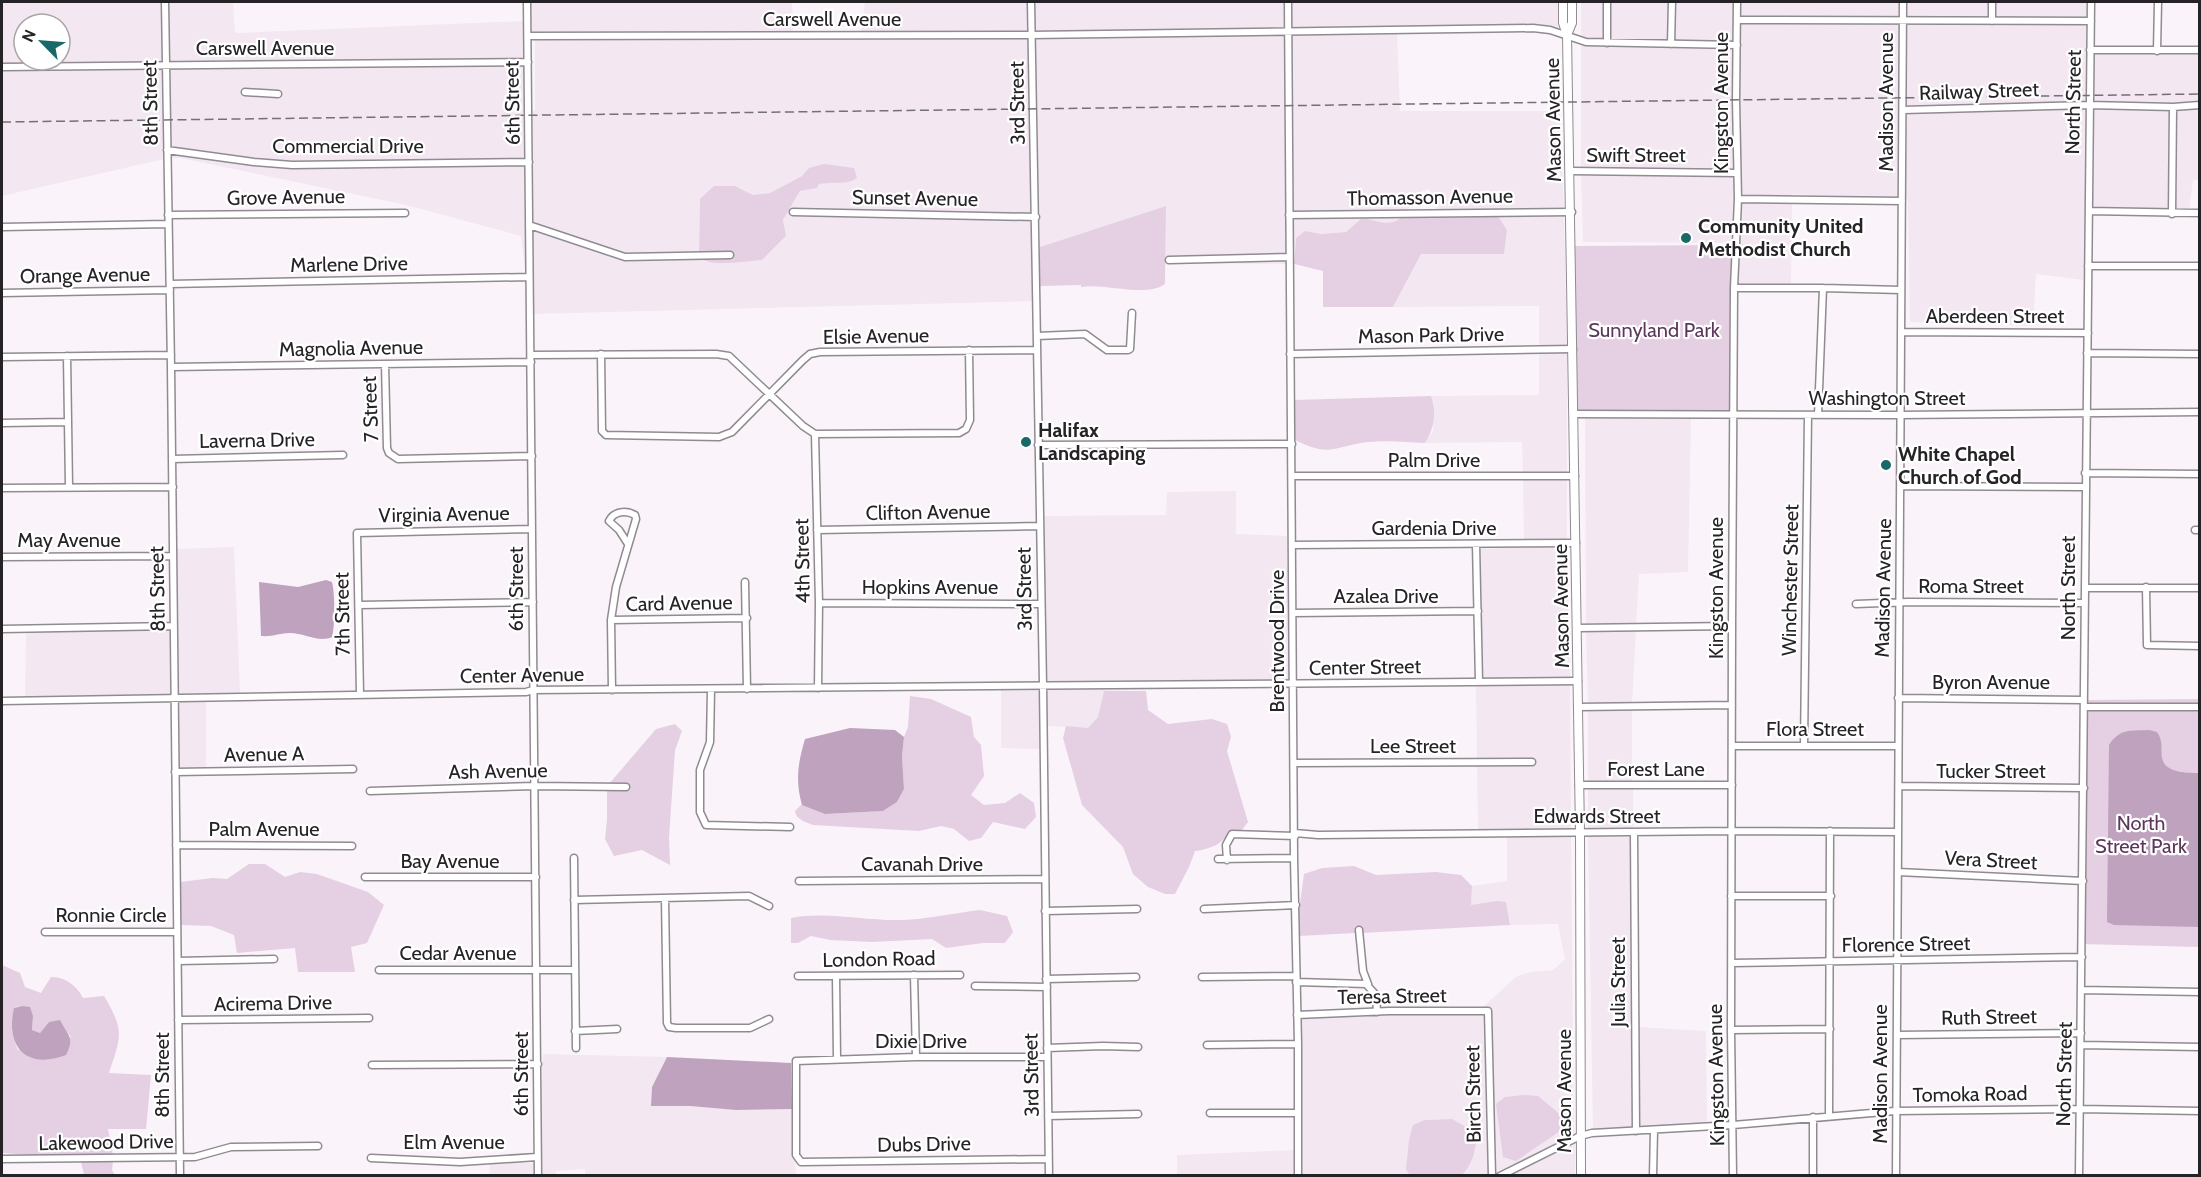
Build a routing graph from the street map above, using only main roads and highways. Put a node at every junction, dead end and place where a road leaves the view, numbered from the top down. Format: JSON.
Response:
{"nodes":[{"id":1,"x":1563,"y":2,"type":"edge"},
{"id":2,"x":1572,"y":2,"type":"edge"},
{"id":3,"x":1567,"y":35,"type":"junction"},
{"id":4,"x":1581,"y":1176,"type":"edge"}],
"edges":[{"from":1,"to":3,"type":"main road","name":"Mason Avenue"},
{"from":2,"to":3,"type":"main road","name":"Mason Avenue"},
{"from":3,"to":4,"type":"main road","name":"Mason Avenue"}]}
